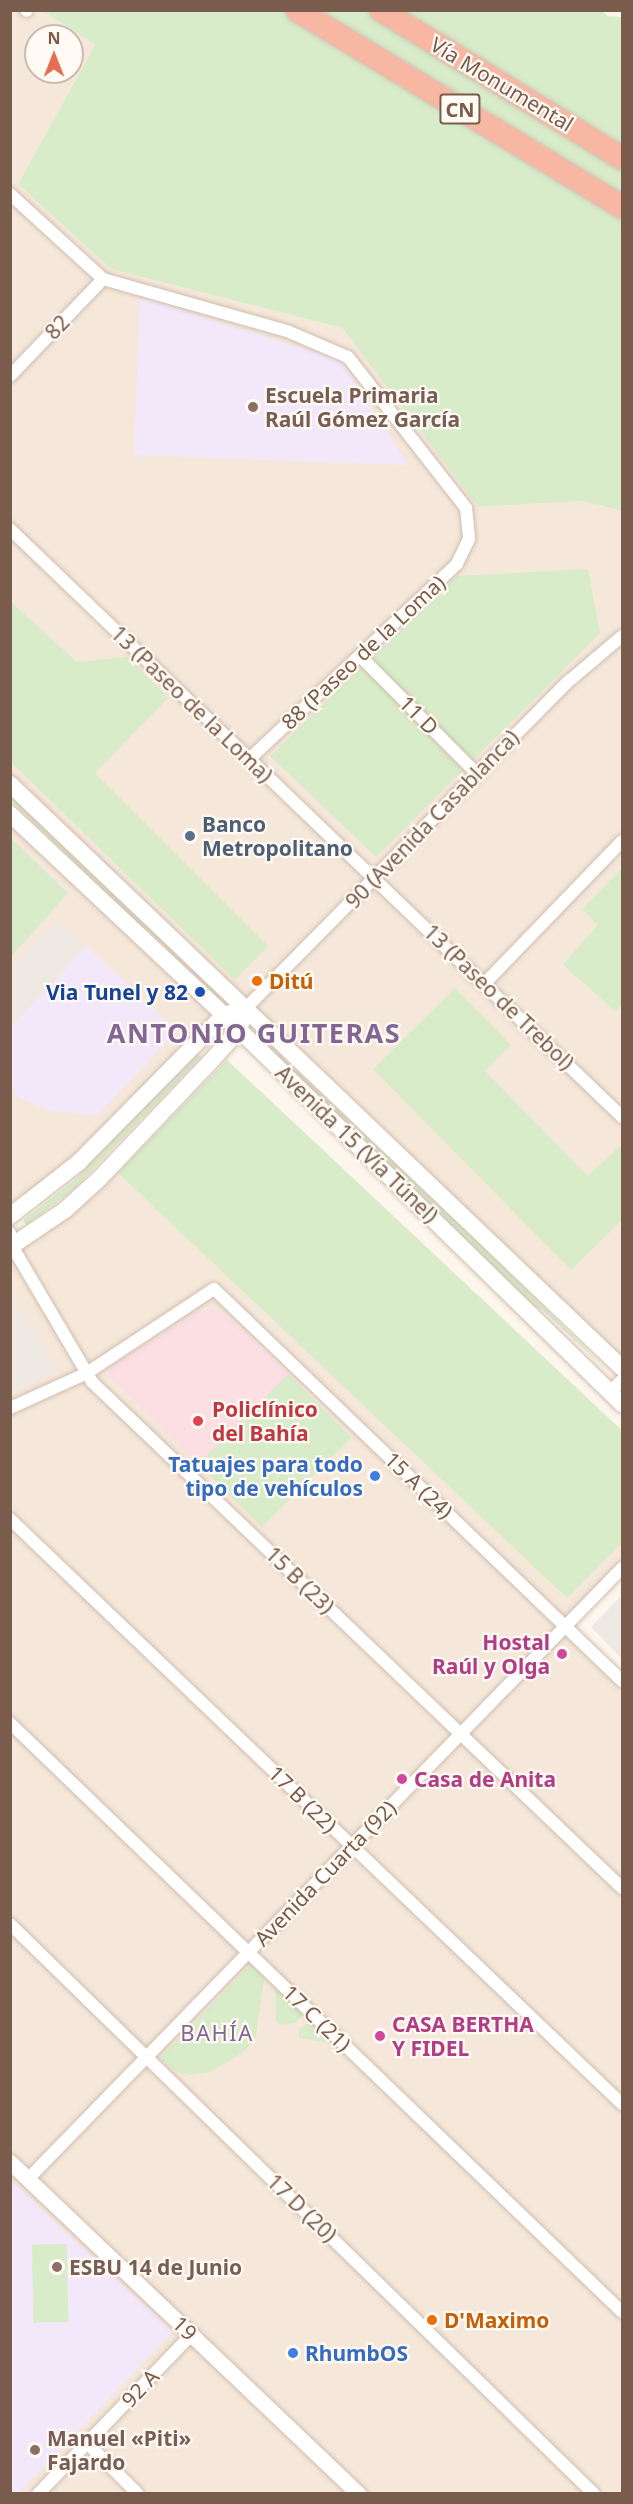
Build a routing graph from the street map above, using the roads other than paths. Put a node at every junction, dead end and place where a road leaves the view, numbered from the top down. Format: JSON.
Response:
{"nodes":[{"id":1,"x":297,"y":10,"type":"edge"},
{"id":2,"x":381,"y":10,"type":"edge"},
{"id":3,"x":622,"y":158,"type":"edge"},
{"id":4,"x":10,"y":194,"type":"edge"},
{"id":5,"x":622,"y":207,"type":"edge"},
{"id":6,"x":103,"y":279,"type":"junction"},
{"id":7,"x":10,"y":376,"type":"edge"},
{"id":8,"x":10,"y":529,"type":"edge"},
{"id":9,"x":622,"y":636,"type":"edge"},
{"id":10,"x":361,"y":657,"type":"junction"},
{"id":11,"x":249,"y":759,"type":"junction"},
{"id":12,"x":476,"y":772,"type":"junction"},
{"id":13,"x":10,"y":784,"type":"edge"},
{"id":14,"x":10,"y":814,"type":"edge"},
{"id":15,"x":622,"y":841,"type":"edge"},
{"id":16,"x":376,"y":877,"type":"junction"},
{"id":17,"x":485,"y":983,"type":"junction"},
{"id":18,"x":246,"y":1008,"type":"junction"},
{"id":19,"x":224,"y":1015,"type":"junction"},
{"id":20,"x":239,"y":1030,"type":"junction"},
{"id":21,"x":622,"y":1117,"type":"edge"},
{"id":22,"x":10,"y":1216,"type":"edge"},
{"id":23,"x":11,"y":1242,"type":"edge"},
{"id":24,"x":622,"y":1368,"type":"edge"},
{"id":25,"x":87,"y":1373,"type":"junction"},
{"id":26,"x":616,"y":1386,"type":"edge"},
{"id":27,"x":622,"y":1404,"type":"edge"},
{"id":28,"x":10,"y":1408,"type":"edge"},
{"id":29,"x":10,"y":1519,"type":"edge"},
{"id":30,"x":622,"y":1568,"type":"edge"},
{"id":31,"x":565,"y":1626,"type":"junction"},
{"id":32,"x":622,"y":1681,"type":"edge"},
{"id":33,"x":10,"y":1723,"type":"edge"},
{"id":34,"x":461,"y":1734,"type":"junction"},
{"id":35,"x":352,"y":1846,"type":"junction"},
{"id":36,"x":622,"y":1888,"type":"edge"},
{"id":37,"x":10,"y":1923,"type":"edge"},
{"id":38,"x":249,"y":1952,"type":"junction"},
{"id":39,"x":147,"y":2057,"type":"junction"},
{"id":40,"x":622,"y":2104,"type":"edge"},
{"id":41,"x":10,"y":2162,"type":"edge"},
{"id":42,"x":28,"y":2179,"type":"junction"},
{"id":43,"x":622,"y":2312,"type":"edge"},
{"id":44,"x":192,"y":2334,"type":"junction"},
{"id":45,"x":87,"y":2443,"type":"junction"},
{"id":46,"x":38,"y":2493,"type":"edge"},
{"id":47,"x":138,"y":2493,"type":"edge"},
{"id":48,"x":359,"y":2493,"type":"edge"},
{"id":49,"x":594,"y":2493,"type":"edge"}],
"edges":[{"from":1,"to":5,"type":"highway","name":"Vía Monumental","number":"CN"},
{"from":2,"to":3,"type":"highway","name":"Vía Monumental","number":"CN"},
{"from":4,"to":6,"type":"street"},
{"from":6,"to":7,"type":"street","name":"82"},
{"from":6,"to":10,"type":"street","name":"88 (Paseo de la Loma)"},
{"from":8,"to":11,"type":"street","name":"13 (Paseo de la Loma)"},
{"from":9,"to":12,"type":"street","name":"90 (Avenida Casablanca)"},
{"from":10,"to":11,"type":"street","name":"88 (Paseo de la Loma)"},
{"from":10,"to":12,"type":"street","name":"11 D"},
{"from":11,"to":16,"type":"street","name":"13 (Paseo de la Loma)"},
{"from":12,"to":16,"type":"street","name":"90 (Avenida Casablanca)"},
{"from":13,"to":18,"type":"main road","name":"Avenida 15 (Vía Túnel)"},
{"from":14,"to":19,"type":"main road","name":"Avenida 15 (Vía Túnel)"},
{"from":15,"to":17,"type":"street"},
{"from":16,"to":17,"type":"street","name":"13 (Paseo de Trebol)"},
{"from":16,"to":18,"type":"street","name":"90 (Avenida Casablanca)"},
{"from":17,"to":21,"type":"street","name":"13 (Paseo de Trebol)"},
{"from":18,"to":19,"type":"main road"},
{"from":18,"to":20,"type":"main road"},
{"from":18,"to":24,"type":"main road","name":"Avenida 15 (Vía Túnel)"},
{"from":19,"to":20,"type":"main road","name":"Avenida 15 (Vía Túnel)"},
{"from":19,"to":22,"type":"main road"},
{"from":20,"to":23,"type":"main road"},
{"from":20,"to":26,"type":"main road","name":"Avenida 15 (Vía Túnel)"},
{"from":23,"to":25,"type":"street","name":"15 B (23)"},
{"from":25,"to":28,"type":"street"},
{"from":25,"to":31,"type":"street","name":"15 A (24)"},
{"from":25,"to":34,"type":"street","name":"15 B (23)"},
{"from":26,"to":27,"type":"main road","name":"Avenida 15 (Vía Túnel)"},
{"from":29,"to":35,"type":"street","name":"17 B (22)"},
{"from":30,"to":31,"type":"street","name":"Avenida Cuarta (92)"},
{"from":31,"to":32,"type":"street","name":"15 A (24)"},
{"from":31,"to":34,"type":"street","name":"Avenida Cuarta (92)"},
{"from":33,"to":38,"type":"street","name":"17 C (21)"},
{"from":34,"to":35,"type":"street","name":"Avenida Cuarta (92)"},
{"from":34,"to":36,"type":"street","name":"15 B (23)"},
{"from":35,"to":38,"type":"street","name":"Avenida Cuarta (92)"},
{"from":35,"to":40,"type":"street","name":"17 B (22)"},
{"from":37,"to":39,"type":"street","name":"17 D (20)"},
{"from":38,"to":39,"type":"street","name":"Avenida Cuarta (92)"},
{"from":38,"to":43,"type":"street","name":"17 C (21)"},
{"from":39,"to":42,"type":"street","name":"Avenida Cuarta (92)"},
{"from":39,"to":49,"type":"street","name":"17 D (20)"},
{"from":41,"to":42,"type":"street","name":"19"},
{"from":42,"to":44,"type":"street","name":"19"},
{"from":44,"to":45,"type":"street","name":"92 A"},
{"from":44,"to":48,"type":"street","name":"19"},
{"from":45,"to":46,"type":"street","name":"92 A"},
{"from":45,"to":47,"type":"street"}]}
